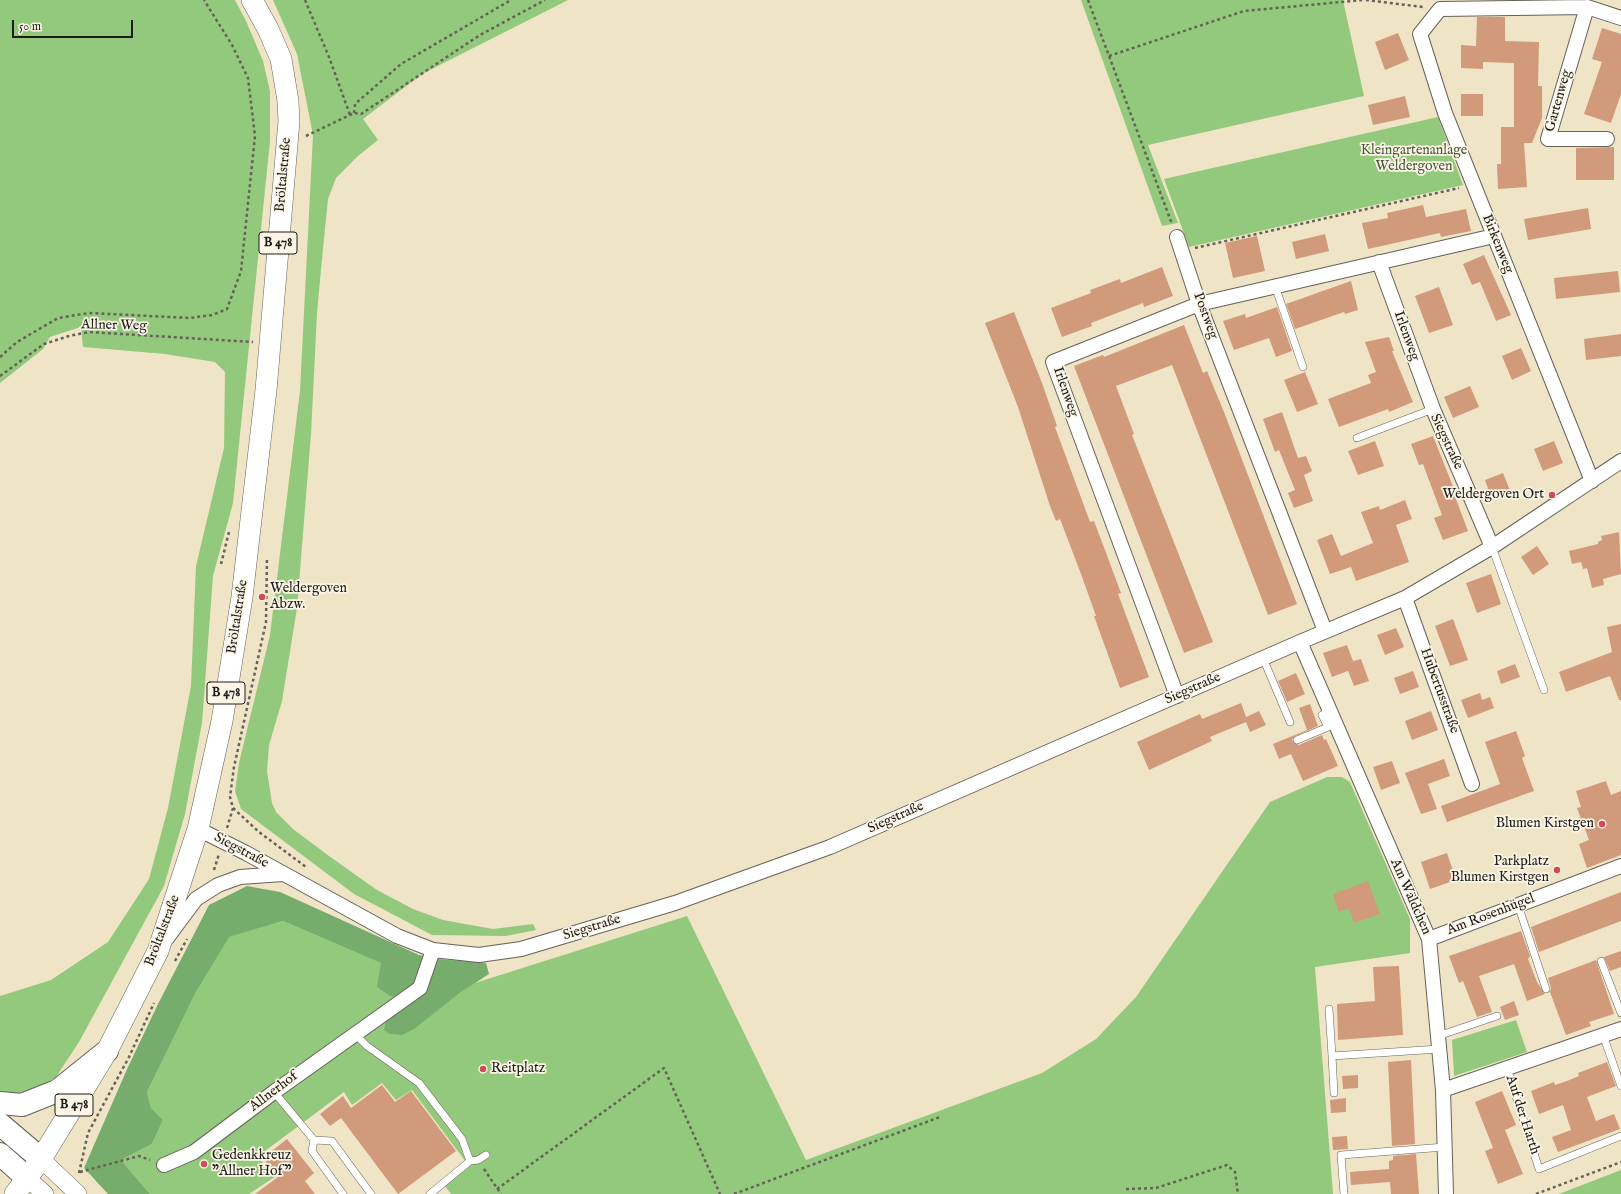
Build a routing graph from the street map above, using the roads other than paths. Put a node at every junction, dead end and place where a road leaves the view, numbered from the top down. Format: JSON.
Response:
{"nodes":[{"id":1,"x":253,"y":2,"type":"edge"},
{"id":2,"x":1587,"y":6,"type":"junction"},
{"id":3,"x":1621,"y":18,"type":"edge"},
{"id":4,"x":1607,"y":139,"type":"dead end"},
{"id":5,"x":1494,"y":236,"type":"junction"},
{"id":6,"x":1177,"y":237,"type":"road end"},
{"id":7,"x":1379,"y":262,"type":"junction"},
{"id":8,"x":1275,"y":286,"type":"junction"},
{"id":9,"x":1199,"y":304,"type":"junction"},
{"id":10,"x":1303,"y":367,"type":"dead end"},
{"id":11,"x":1433,"y":409,"type":"junction"},
{"id":12,"x":1357,"y":438,"type":"dead end"},
{"id":13,"x":1621,"y":460,"type":"edge"},
{"id":14,"x":1592,"y":481,"type":"junction"},
{"id":15,"x":1492,"y":547,"type":"junction"},
{"id":16,"x":1405,"y":598,"type":"junction"},
{"id":17,"x":1325,"y":631,"type":"junction"},
{"id":18,"x":1300,"y":642,"type":"junction"},
{"id":19,"x":1263,"y":658,"type":"junction"},
{"id":20,"x":1544,"y":690,"type":"dead end"},
{"id":21,"x":1177,"y":696,"type":"junction"},
{"id":22,"x":1330,"y":712,"type":"junction"},
{"id":23,"x":1290,"y":722,"type":"dead end"},
{"id":24,"x":1297,"y":740,"type":"dead end"},
{"id":25,"x":1472,"y":784,"type":"dead end"},
{"id":26,"x":198,"y":829,"type":"junction"},
{"id":27,"x":1621,"y":866,"type":"edge"},
{"id":28,"x":283,"y":874,"type":"junction"},
{"id":29,"x":1518,"y":905,"type":"junction"},
{"id":30,"x":1429,"y":939,"type":"junction"},
{"id":31,"x":433,"y":950,"type":"junction"},
{"id":32,"x":158,"y":951,"type":"junction"},
{"id":33,"x":1601,"y":961,"type":"dead end"},
{"id":34,"x":1546,"y":990,"type":"dead end"},
{"id":35,"x":1329,"y":1009,"type":"dead end"},
{"id":36,"x":1621,"y":1013,"type":"edge"},
{"id":37,"x":1497,"y":1016,"type":"dead end"},
{"id":38,"x":1621,"y":1029,"type":"edge"},
{"id":39,"x":354,"y":1034,"type":"junction"},
{"id":40,"x":1603,"y":1035,"type":"junction"},
{"id":41,"x":1439,"y":1043,"type":"junction"},
{"id":42,"x":107,"y":1051,"type":"junction"},
{"id":43,"x":1332,"y":1056,"type":"junction"},
{"id":44,"x":1507,"y":1068,"type":"junction"},
{"id":45,"x":1621,"y":1086,"type":"edge"},
{"id":46,"x":1443,"y":1090,"type":"junction"},
{"id":47,"x":274,"y":1092,"type":"junction"},
{"id":48,"x":1334,"y":1093,"type":"dead end"},
{"id":49,"x":0,"y":1103,"type":"edge"},
{"id":50,"x":0,"y":1124,"type":"edge"},
{"id":51,"x":1621,"y":1136,"type":"edge"},
{"id":52,"x":314,"y":1140,"type":"junction"},
{"id":53,"x":1445,"y":1147,"type":"junction"},
{"id":54,"x":0,"y":1154,"type":"edge"},
{"id":55,"x":486,"y":1155,"type":"dead end"},
{"id":56,"x":41,"y":1159,"type":"junction"},
{"id":57,"x":470,"y":1161,"type":"junction"},
{"id":58,"x":164,"y":1165,"type":"road end"},
{"id":59,"x":21,"y":1186,"type":"edge"},
{"id":60,"x":45,"y":1194,"type":"edge"},
{"id":61,"x":78,"y":1194,"type":"edge"},
{"id":62,"x":343,"y":1194,"type":"edge"},
{"id":63,"x":371,"y":1194,"type":"edge"},
{"id":64,"x":430,"y":1194,"type":"edge"},
{"id":65,"x":1344,"y":1194,"type":"edge"},
{"id":66,"x":1446,"y":1194,"type":"edge"}],
"edges":[{"from":1,"to":26,"type":"main road","name":"Bröltalstraße","number":"B 478"},
{"from":2,"to":3,"type":"street"},
{"from":2,"to":4,"type":"street","name":"Gartenweg"},
{"from":2,"to":5,"type":"street","name":"Birkenweg"},
{"from":5,"to":7,"type":"street","name":"Irlenweg"},
{"from":5,"to":14,"type":"street","name":"Birkenweg"},
{"from":6,"to":9,"type":"street","name":"Postweg"},
{"from":7,"to":8,"type":"street","name":"Irlenweg"},
{"from":7,"to":11,"type":"street","name":"Irlenweg"},
{"from":8,"to":9,"type":"street","name":"Irlenweg"},
{"from":8,"to":10,"type":"lane"},
{"from":9,"to":17,"type":"street","name":"Postweg"},
{"from":9,"to":21,"type":"street","name":"Irlenweg"},
{"from":11,"to":12,"type":"lane","name":"Siegstraße"},
{"from":11,"to":15,"type":"street","name":"Siegstraße"},
{"from":13,"to":14,"type":"street","name":"Siegstraße"},
{"from":14,"to":15,"type":"street","name":"Siegstraße"},
{"from":15,"to":16,"type":"street","name":"Siegstraße"},
{"from":15,"to":20,"type":"lane"},
{"from":16,"to":17,"type":"street","name":"Siegstraße"},
{"from":16,"to":25,"type":"street","name":"Hubertusstraße"},
{"from":17,"to":18,"type":"street","name":"Siegstraße"},
{"from":18,"to":19,"type":"street","name":"Siegstraße"},
{"from":18,"to":22,"type":"street","name":"Am Wäldchen"},
{"from":19,"to":21,"type":"street","name":"Siegstraße"},
{"from":19,"to":23,"type":"lane"},
{"from":21,"to":31,"type":"street","name":"Siegstraße"},
{"from":22,"to":24,"type":"lane"},
{"from":22,"to":30,"type":"street","name":"Am Wäldchen"},
{"from":26,"to":28,"type":"street","name":"Siegstraße"},
{"from":26,"to":32,"type":"main road","name":"Bröltalstraße","number":"B 478"},
{"from":27,"to":29,"type":"street","name":"Am Rosenhügel"},
{"from":28,"to":31,"type":"street","name":"Siegstraße"},
{"from":28,"to":32,"type":"street","name":"Siegstraße"},
{"from":29,"to":30,"type":"street","name":"Am Rosenhügel"},
{"from":29,"to":34,"type":"lane"},
{"from":30,"to":41,"type":"street","name":"Am Wäldchen"},
{"from":31,"to":39,"type":"street","name":"Allnerhof"},
{"from":32,"to":42,"type":"main road","name":"Bröltalstraße","number":"B 478"},
{"from":33,"to":36,"type":"lane"},
{"from":35,"to":43,"type":"lane"},
{"from":37,"to":41,"type":"lane"},
{"from":38,"to":40,"type":"street","name":"Auf der Harth"},
{"from":39,"to":47,"type":"street","name":"Allnerhof"},
{"from":39,"to":57,"type":"lane"},
{"from":40,"to":44,"type":"street","name":"Auf der Harth"},
{"from":40,"to":45,"type":"lane"},
{"from":41,"to":43,"type":"lane"},
{"from":41,"to":46,"type":"street","name":"Am Wäldchen"},
{"from":42,"to":49,"type":"highway"},
{"from":42,"to":56,"type":"main road","name":"Bröltalstraße","number":"B 478"},
{"from":43,"to":48,"type":"lane"},
{"from":44,"to":46,"type":"street","name":"Auf der Harth"},
{"from":44,"to":51,"type":"lane","name":"Auf der Harth"},
{"from":46,"to":53,"type":"street","name":"Am Wäldchen"},
{"from":47,"to":52,"type":"lane"},
{"from":47,"to":58,"type":"street","name":"Allnerhof"},
{"from":50,"to":56,"type":"highway"},
{"from":52,"to":62,"type":"lane"},
{"from":52,"to":63,"type":"lane"},
{"from":53,"to":65,"type":"lane"},
{"from":53,"to":66,"type":"street","name":"Am Wäldchen"},
{"from":54,"to":59,"type":"highway"},
{"from":55,"to":57,"type":"lane"},
{"from":56,"to":59,"type":"main road","name":"Bröltalstraße","number":"B 478"},
{"from":56,"to":61,"type":"street"},
{"from":57,"to":64,"type":"lane"},
{"from":59,"to":60,"type":"street"}]}
